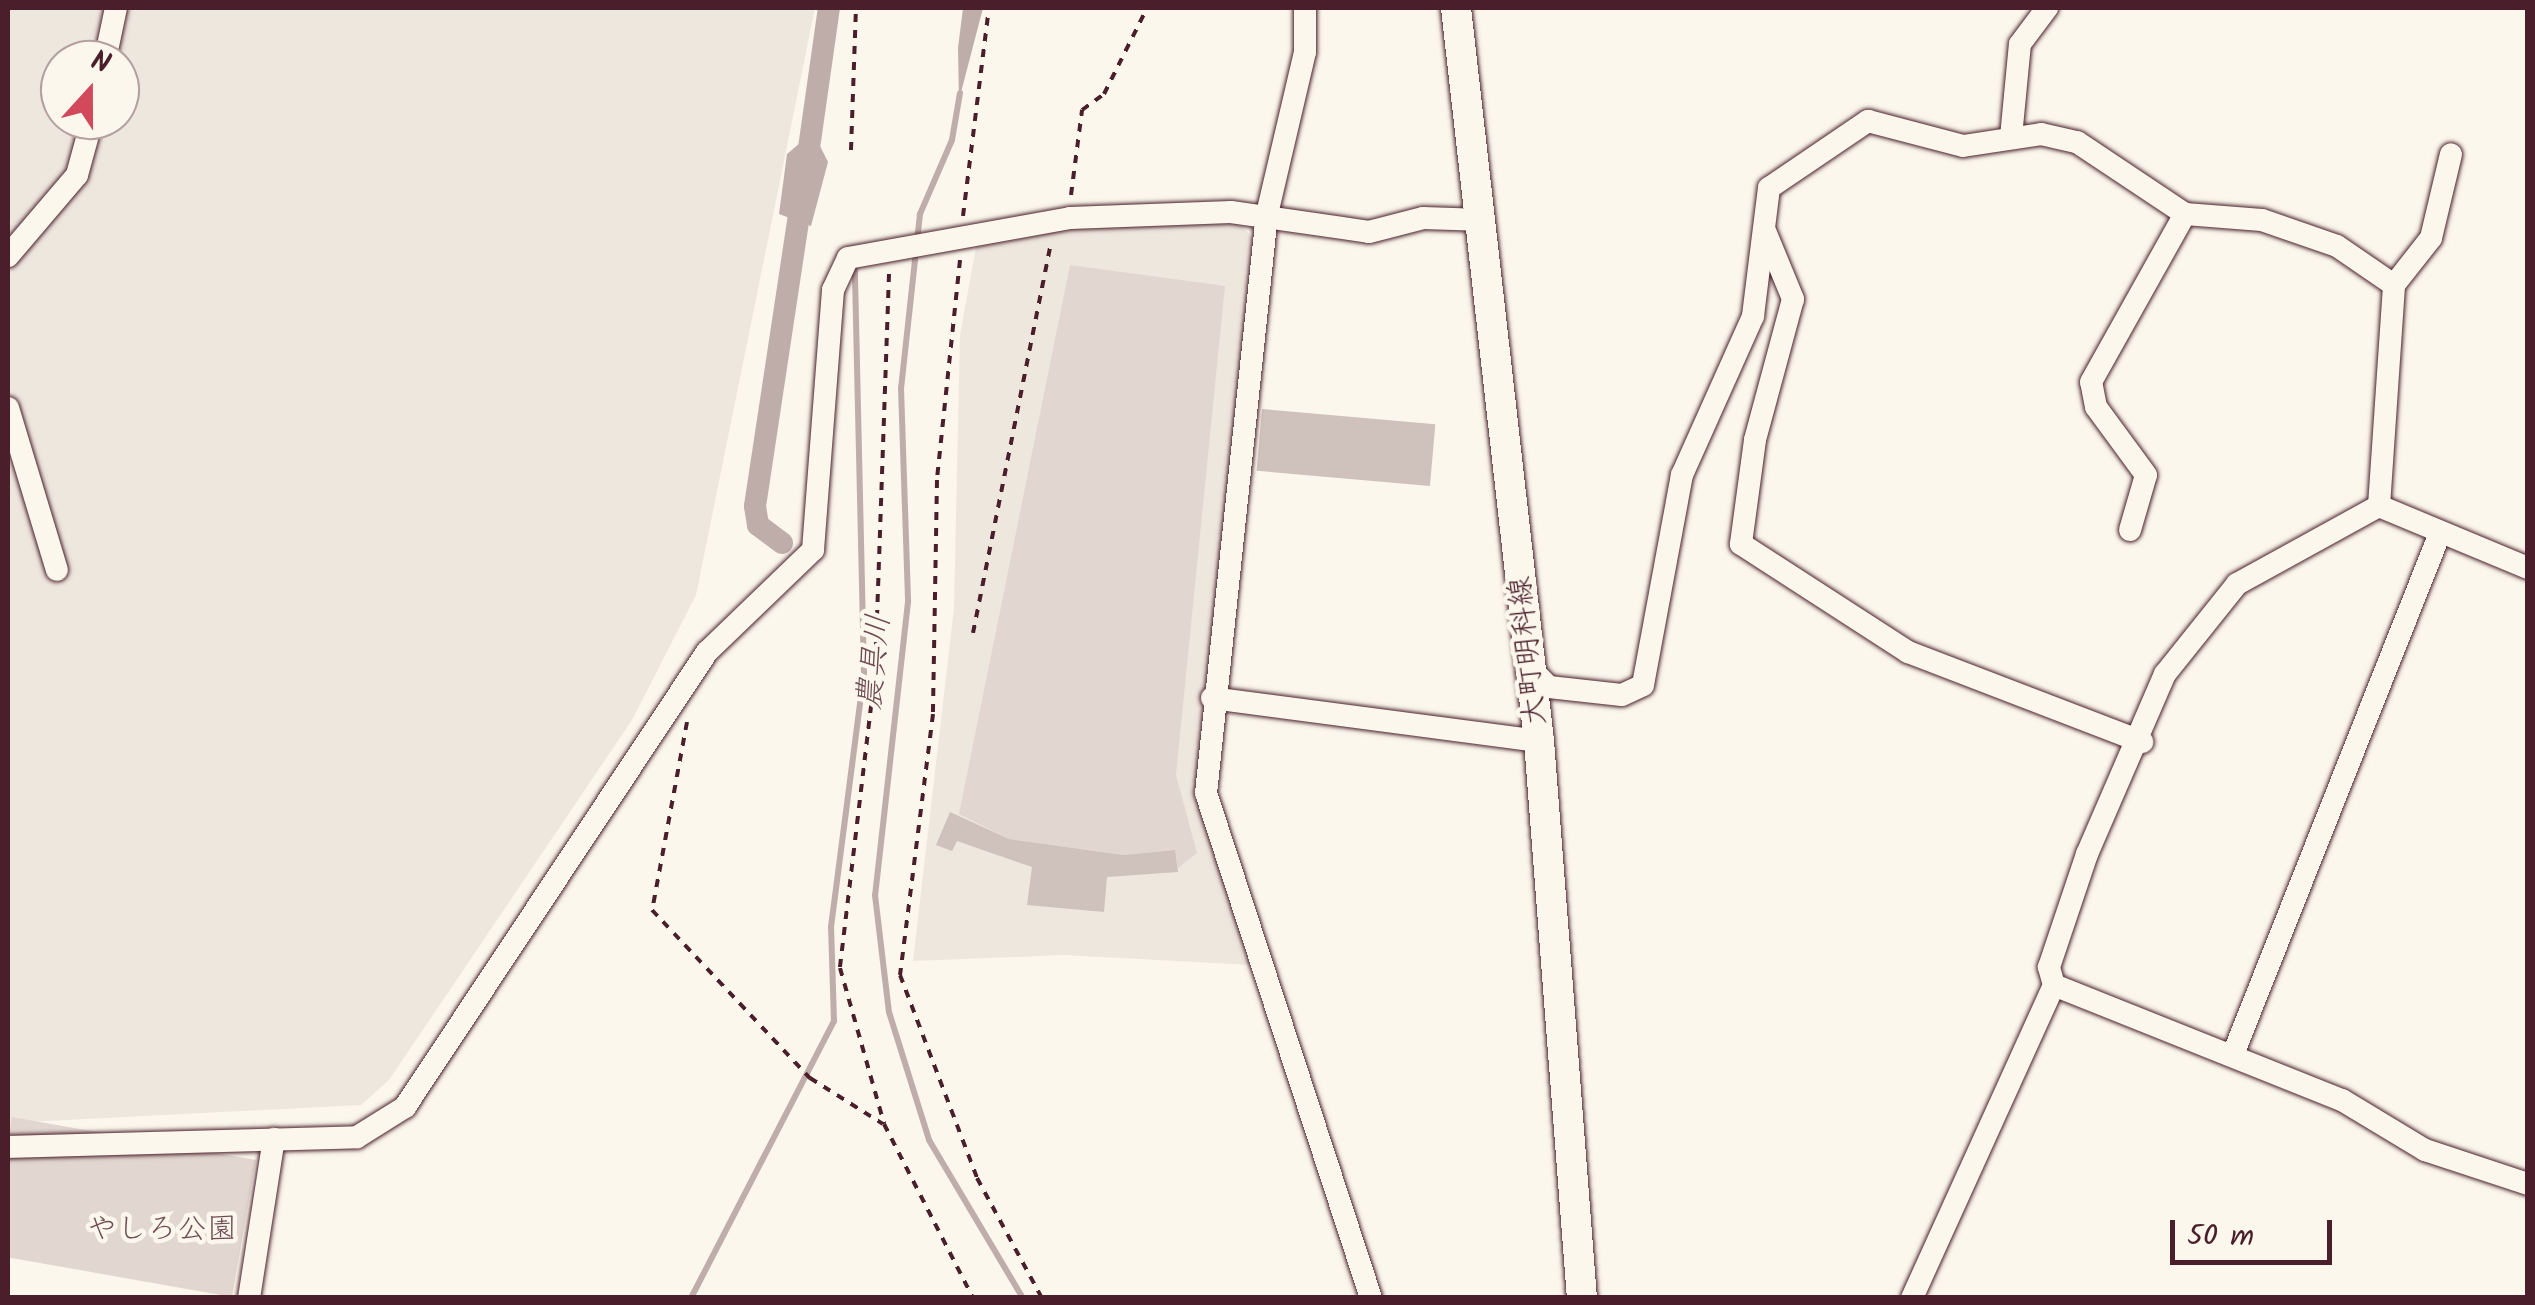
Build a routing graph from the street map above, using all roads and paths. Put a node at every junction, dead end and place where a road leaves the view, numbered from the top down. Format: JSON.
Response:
{"nodes":[{"id":1,"x":116,"y":8,"type":"edge"},
{"id":2,"x":856,"y":8,"type":"edge"},
{"id":3,"x":989,"y":8,"type":"edge"},
{"id":4,"x":1148,"y":8,"type":"edge"},
{"id":5,"x":1305,"y":8,"type":"edge"},
{"id":6,"x":1456,"y":8,"type":"edge"},
{"id":7,"x":2047,"y":8,"type":"edge"},
{"id":8,"x":109,"y":40,"type":"edge"},
{"id":9,"x":2012,"y":137,"type":"junction"},
{"id":10,"x":87,"y":140,"type":"edge"},
{"id":11,"x":851,"y":150,"type":"dead end"},
{"id":12,"x":2451,"y":154,"type":"dead end"},
{"id":13,"x":1267,"y":214,"type":"junction"},
{"id":14,"x":2185,"y":214,"type":"junction"},
{"id":15,"x":1070,"y":218,"type":"junction"},
{"id":16,"x":1484,"y":220,"type":"junction"},
{"id":17,"x":1761,"y":224,"type":"junction"},
{"id":18,"x":959,"y":239,"type":"junction"},
{"id":19,"x":894,"y":250,"type":"junction"},
{"id":20,"x":8,"y":256,"type":"edge"},
{"id":21,"x":2394,"y":285,"type":"junction"},
{"id":22,"x":8,"y":408,"type":"edge"},
{"id":23,"x":2379,"y":506,"type":"junction"},
{"id":24,"x":2130,"y":530,"type":"dead end"},
{"id":25,"x":2440,"y":534,"type":"junction"},
{"id":26,"x":2528,"y":568,"type":"edge"},
{"id":27,"x":56,"y":570,"type":"dead end"},
{"id":28,"x":974,"y":633,"type":"dead end"},
{"id":29,"x":1531,"y":669,"type":"junction"},
{"id":30,"x":685,"y":688,"type":"junction"},
{"id":31,"x":1212,"y":698,"type":"junction"},
{"id":32,"x":1539,"y":741,"type":"junction"},
{"id":33,"x":2142,"y":742,"type":"junction"},
{"id":34,"x":2054,"y":985,"type":"junction"},
{"id":35,"x":2234,"y":1052,"type":"junction"},
{"id":36,"x":884,"y":1124,"type":"junction"},
{"id":37,"x":274,"y":1139,"type":"junction"},
{"id":38,"x":8,"y":1147,"type":"edge"},
{"id":39,"x":2528,"y":1184,"type":"edge"},
{"id":40,"x":249,"y":1298,"type":"edge"},
{"id":41,"x":973,"y":1298,"type":"edge"},
{"id":42,"x":1042,"y":1298,"type":"edge"},
{"id":43,"x":1371,"y":1298,"type":"edge"},
{"id":44,"x":1582,"y":1298,"type":"edge"},
{"id":45,"x":1912,"y":1298,"type":"edge"}],
"edges":[{"from":1,"to":8,"type":"street"},
{"from":2,"to":11,"type":"path"},
{"from":3,"to":18,"type":"path"},
{"from":4,"to":15,"type":"path"},
{"from":5,"to":13,"type":"street"},
{"from":6,"to":16,"type":"main road","name":"大町明科線"},
{"from":7,"to":9,"type":"street"},
{"from":9,"to":14,"type":"street"},
{"from":9,"to":17,"type":"street"},
{"from":10,"to":20,"type":"street"},
{"from":12,"to":21,"type":"street"},
{"from":13,"to":15,"type":"street"},
{"from":13,"to":16,"type":"street"},
{"from":13,"to":31,"type":"street"},
{"from":14,"to":21,"type":"street"},
{"from":14,"to":24,"type":"street"},
{"from":15,"to":18,"type":"street"},
{"from":15,"to":28,"type":"path"},
{"from":16,"to":29,"type":"main road","name":"大町明科線"},
{"from":17,"to":29,"type":"street"},
{"from":17,"to":33,"type":"street"},
{"from":18,"to":19,"type":"street"},
{"from":18,"to":42,"type":"path"},
{"from":19,"to":30,"type":"street"},
{"from":19,"to":36,"type":"path"},
{"from":21,"to":23,"type":"street"},
{"from":22,"to":27,"type":"street"},
{"from":23,"to":25,"type":"street"},
{"from":23,"to":33,"type":"street"},
{"from":25,"to":26,"type":"street"},
{"from":25,"to":35,"type":"street"},
{"from":29,"to":32,"type":"main road","name":"大町明科線"},
{"from":30,"to":36,"type":"path"},
{"from":30,"to":37,"type":"street"},
{"from":31,"to":32,"type":"street"},
{"from":31,"to":43,"type":"street"},
{"from":32,"to":44,"type":"main road","name":"大町明科線"},
{"from":33,"to":34,"type":"street"},
{"from":34,"to":35,"type":"street"},
{"from":34,"to":45,"type":"street"},
{"from":35,"to":39,"type":"street"},
{"from":36,"to":41,"type":"path"},
{"from":37,"to":38,"type":"street"},
{"from":37,"to":40,"type":"street"}]}
